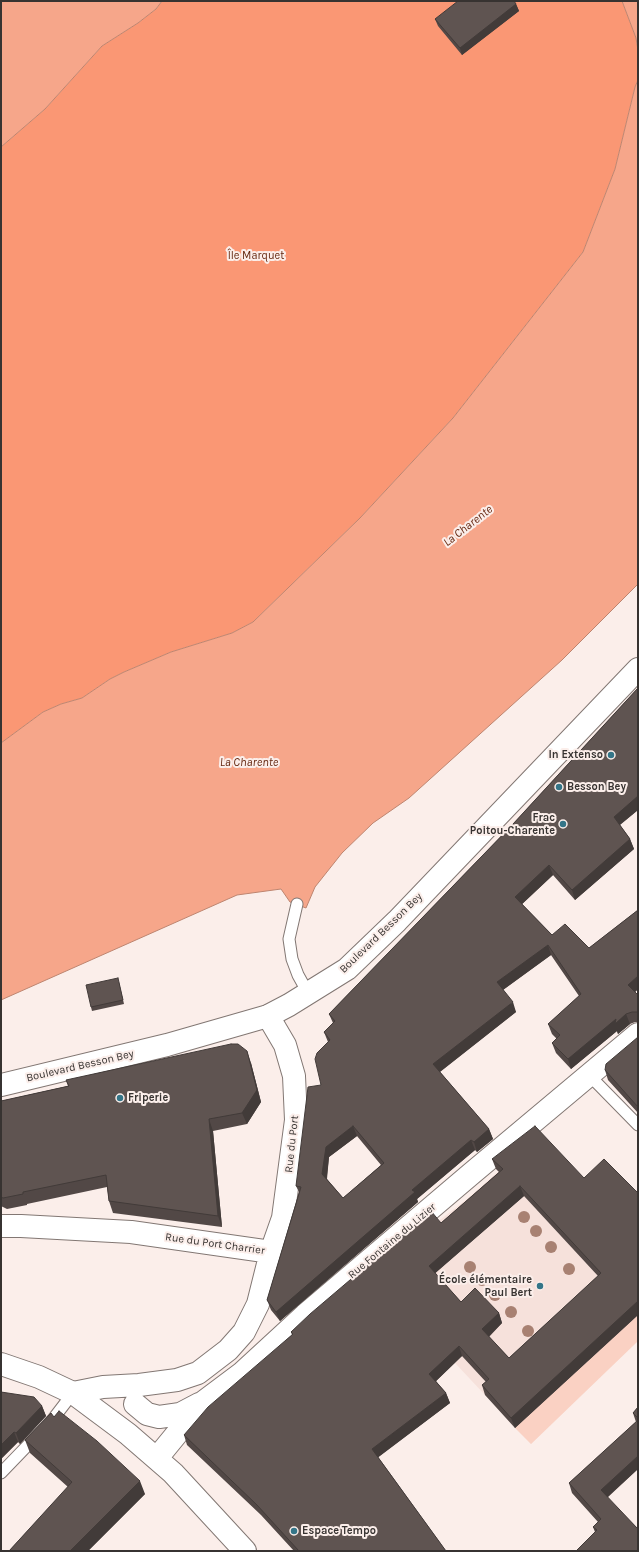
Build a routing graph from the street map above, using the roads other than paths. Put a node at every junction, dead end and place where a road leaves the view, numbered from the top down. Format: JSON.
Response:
{"nodes":[{"id":1,"x":638,"y":669,"type":"edge"},
{"id":2,"x":297,"y":904,"type":"dead end"},
{"id":3,"x":308,"y":993,"type":"junction"},
{"id":4,"x":268,"y":1016,"type":"junction"},
{"id":5,"x":638,"y":1034,"type":"edge"},
{"id":6,"x":589,"y":1075,"type":"junction"},
{"id":7,"x":1,"y":1085,"type":"edge"},
{"id":8,"x":638,"y":1125,"type":"edge"},
{"id":9,"x":1,"y":1226,"type":"edge"},
{"id":10,"x":271,"y":1252,"type":"junction"},
{"id":11,"x":1,"y":1364,"type":"edge"},
{"id":12,"x":73,"y":1393,"type":"junction"},
{"id":13,"x":137,"y":1395,"type":"junction"},
{"id":14,"x":202,"y":1403,"type":"junction"},
{"id":15,"x":128,"y":1434,"type":"junction"},
{"id":16,"x":157,"y":1458,"type":"junction"},
{"id":17,"x":1,"y":1473,"type":"edge"},
{"id":18,"x":245,"y":1551,"type":"edge"}],
"edges":[{"from":1,"to":3,"type":"street","name":"Boulevard Besson Bey"},
{"from":2,"to":3,"type":"lane"},
{"from":3,"to":4,"type":"street","name":"Boulevard Besson Bey"},
{"from":4,"to":7,"type":"street","name":"Boulevard Besson Bey"},
{"from":4,"to":10,"type":"street","name":"Rue du Port"},
{"from":5,"to":6,"type":"street","name":"Rue Fontaine du Lizier"},
{"from":6,"to":8,"type":"lane"},
{"from":6,"to":14,"type":"street","name":"Rue Fontaine du Lizier"},
{"from":9,"to":10,"type":"street","name":"Rue du Port Charrier"},
{"from":10,"to":13,"type":"street","name":"Rue du Port Charrier"},
{"from":11,"to":12,"type":"street"},
{"from":12,"to":13,"type":"street","name":"Rue du Port Charrier"},
{"from":12,"to":15,"type":"street"},
{"from":12,"to":17,"type":"lane"},
{"from":13,"to":14,"type":"street"},
{"from":13,"to":15,"type":"street"},
{"from":14,"to":16,"type":"street","name":"Rue Fontaine du Lizier"},
{"from":15,"to":16,"type":"street"},
{"from":16,"to":18,"type":"street"}]}
